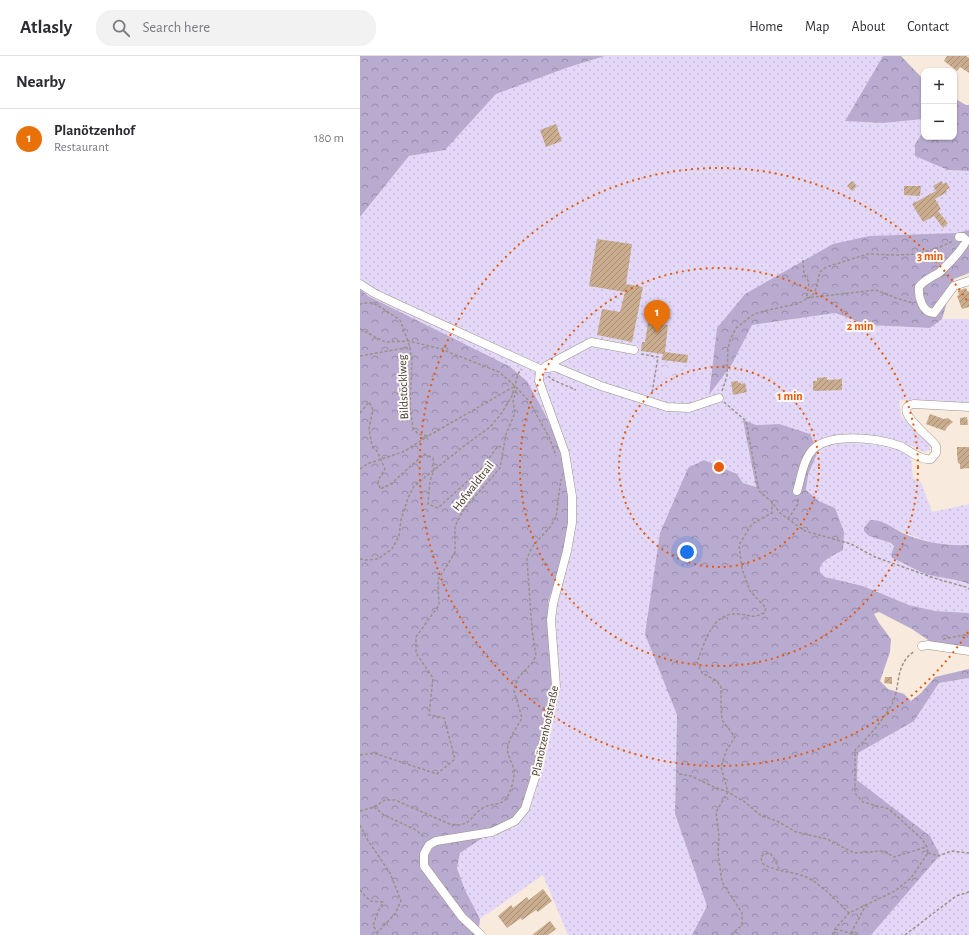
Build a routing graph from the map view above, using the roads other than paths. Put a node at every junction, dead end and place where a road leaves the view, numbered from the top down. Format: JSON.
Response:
{"nodes":[{"id":1,"x":959,"y":238,"type":"road end"},
{"id":2,"x":969,"y":281,"type":"edge"},
{"id":3,"x":360,"y":284,"type":"edge"},
{"id":4,"x":634,"y":350,"type":"road end"},
{"id":5,"x":540,"y":369,"type":"junction"},
{"id":6,"x":719,"y":398,"type":"road end"},
{"id":7,"x":969,"y":408,"type":"edge"},
{"id":8,"x":797,"y":491,"type":"road end"},
{"id":9,"x":922,"y":646,"type":"road end"},
{"id":10,"x":969,"y":651,"type":"edge"},
{"id":11,"x":481,"y":935,"type":"edge"}],
"edges":[{"from":1,"to":2,"type":"street"},
{"from":3,"to":5,"type":"street"},
{"from":4,"to":5,"type":"street"},
{"from":5,"to":6,"type":"street"},
{"from":5,"to":11,"type":"street","name":"Planötzenhofstraße"},
{"from":7,"to":8,"type":"street"},
{"from":9,"to":10,"type":"street"}]}
